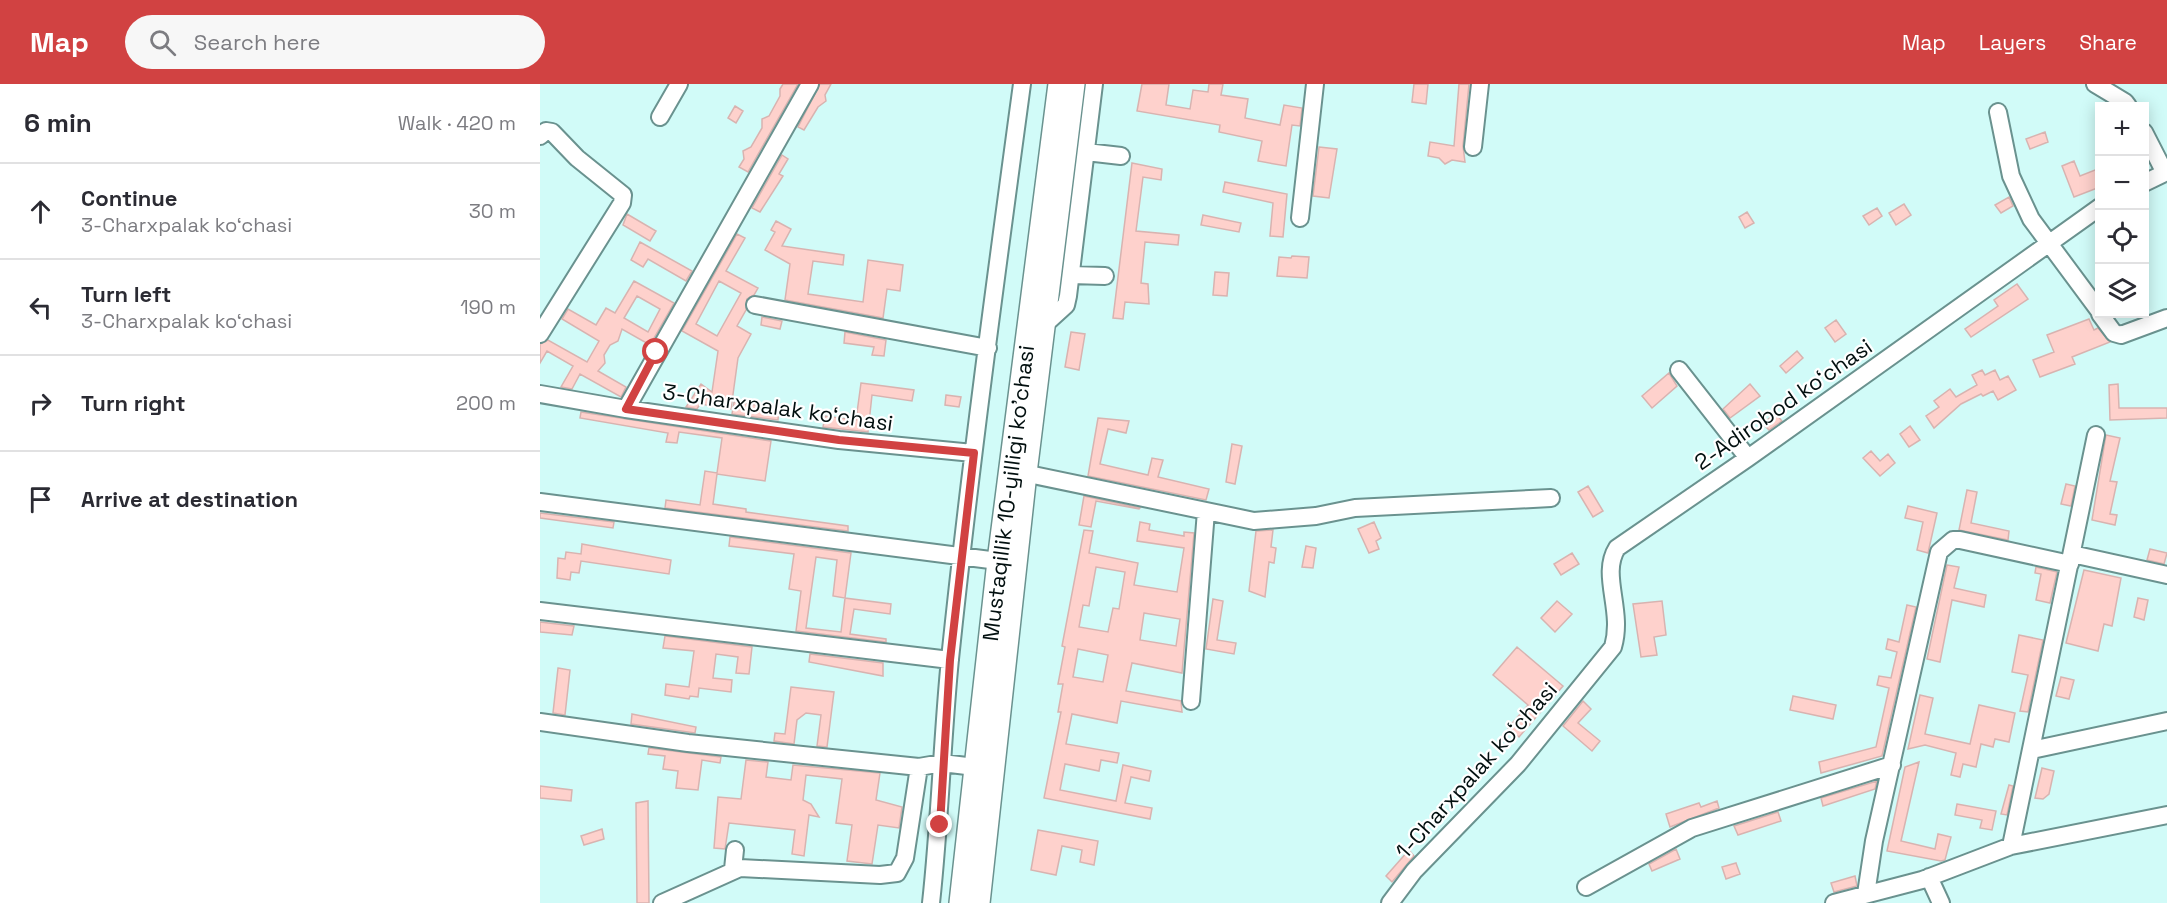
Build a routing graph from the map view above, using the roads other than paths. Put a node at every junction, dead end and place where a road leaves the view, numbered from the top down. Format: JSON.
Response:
{"nodes":[{"id":1,"x":679,"y":84,"type":"edge"},
{"id":2,"x":810,"y":84,"type":"edge"},
{"id":3,"x":1022,"y":84,"type":"edge"},
{"id":4,"x":1059,"y":84,"type":"edge"},
{"id":5,"x":1074,"y":84,"type":"edge"},
{"id":6,"x":1094,"y":84,"type":"edge"},
{"id":7,"x":1315,"y":84,"type":"edge"},
{"id":8,"x":1480,"y":84,"type":"edge"},
{"id":9,"x":2096,"y":84,"type":"edge"},
{"id":10,"x":2125,"y":102,"type":"edge"},
{"id":11,"x":1998,"y":112,"type":"dead end"},
{"id":12,"x":660,"y":117,"type":"dead end"},
{"id":13,"x":540,"y":136,"type":"edge"},
{"id":14,"x":2149,"y":140,"type":"edge"},
{"id":15,"x":1473,"y":147,"type":"dead end"},
{"id":16,"x":1086,"y":152,"type":"junction"},
{"id":17,"x":1121,"y":156,"type":"dead end"},
{"id":18,"x":2166,"y":173,"type":"edge"},
{"id":19,"x":2149,"y":181,"type":"edge"},
{"id":20,"x":2096,"y":210,"type":"edge"},
{"id":21,"x":1300,"y":218,"type":"dead end"},
{"id":22,"x":2049,"y":242,"type":"junction"},
{"id":23,"x":1071,"y":275,"type":"junction"},
{"id":24,"x":1105,"y":276,"type":"dead end"},
{"id":25,"x":755,"y":305,"type":"dead end"},
{"id":26,"x":2095,"y":306,"type":"edge"},
{"id":27,"x":2104,"y":318,"type":"edge"},
{"id":28,"x":2167,"y":318,"type":"edge"},
{"id":29,"x":1044,"y":325,"type":"junction"},
{"id":30,"x":540,"y":334,"type":"edge"},
{"id":31,"x":988,"y":348,"type":"junction"},
{"id":32,"x":1679,"y":370,"type":"dead end"},
{"id":33,"x":540,"y":394,"type":"edge"},
{"id":34,"x":626,"y":409,"type":"junction"},
{"id":35,"x":2096,"y":435,"type":"dead end"},
{"id":36,"x":974,"y":453,"type":"junction"},
{"id":37,"x":1748,"y":458,"type":"junction"},
{"id":38,"x":1018,"y":472,"type":"junction"},
{"id":39,"x":1551,"y":498,"type":"dead end"},
{"id":40,"x":540,"y":502,"type":"edge"},
{"id":41,"x":1206,"y":511,"type":"junction"},
{"id":42,"x":963,"y":556,"type":"junction"},
{"id":43,"x":2071,"y":559,"type":"junction"},
{"id":44,"x":998,"y":561,"type":"junction"},
{"id":45,"x":2167,"y":575,"type":"edge"},
{"id":46,"x":540,"y":611,"type":"edge"},
{"id":47,"x":1616,"y":638,"type":"joint"},
{"id":48,"x":950,"y":660,"type":"junction"},
{"id":49,"x":1191,"y":701,"type":"dead end"},
{"id":50,"x":2167,"y":721,"type":"edge"},
{"id":51,"x":540,"y":722,"type":"edge"},
{"id":52,"x":2032,"y":750,"type":"junction"},
{"id":53,"x":942,"y":763,"type":"junction"},
{"id":54,"x":1892,"y":765,"type":"junction"},
{"id":55,"x":920,"y":767,"type":"junction"},
{"id":56,"x":975,"y":767,"type":"junction"},
{"id":57,"x":2167,"y":815,"type":"edge"},
{"id":58,"x":2011,"y":846,"type":"junction"},
{"id":59,"x":735,"y":850,"type":"dead end"},
{"id":60,"x":734,"y":869,"type":"junction"},
{"id":61,"x":1929,"y":877,"type":"junction"},
{"id":62,"x":1586,"y":887,"type":"dead end"},
{"id":63,"x":1866,"y":894,"type":"junction"},
{"id":64,"x":662,"y":903,"type":"edge"},
{"id":65,"x":931,"y":903,"type":"edge"},
{"id":66,"x":960,"y":903,"type":"edge"},
{"id":67,"x":979,"y":903,"type":"edge"},
{"id":68,"x":1390,"y":903,"type":"edge"},
{"id":69,"x":1834,"y":903,"type":"edge"},
{"id":70,"x":1941,"y":903,"type":"edge"}],
"edges":[{"from":1,"to":12,"type":"street"},
{"from":2,"to":34,"type":"street","name":"3-Charxpalak koʻchasi"},
{"from":3,"to":31,"type":"street"},
{"from":4,"to":38,"type":"main road","name":"Mustaqillik 10-yilligi ko'chasi"},
{"from":5,"to":29,"type":"main road","name":"Mustaqillik 10-yilligi ko'chasi"},
{"from":6,"to":16,"type":"street"},
{"from":7,"to":21,"type":"street"},
{"from":8,"to":15,"type":"street"},
{"from":9,"to":10,"type":"street"},
{"from":11,"to":22,"type":"street"},
{"from":13,"to":30,"type":"street"},
{"from":14,"to":18,"type":"street"},
{"from":16,"to":17,"type":"street"},
{"from":16,"to":23,"type":"street"},
{"from":18,"to":19,"type":"street"},
{"from":20,"to":22,"type":"street","name":"2-Adirobod koʻchasi"},
{"from":22,"to":26,"type":"street"},
{"from":22,"to":37,"type":"street","name":"2-Adirobod koʻchasi"},
{"from":23,"to":24,"type":"street"},
{"from":23,"to":29,"type":"street"},
{"from":25,"to":31,"type":"street"},
{"from":27,"to":28,"type":"street"},
{"from":29,"to":38,"type":"main road","name":"Mustaqillik 10-yilligi ko'chasi"},
{"from":31,"to":36,"type":"street"},
{"from":32,"to":37,"type":"street"},
{"from":33,"to":34,"type":"street"},
{"from":34,"to":36,"type":"street","name":"3-Charxpalak koʻchasi"},
{"from":35,"to":43,"type":"street"},
{"from":36,"to":42,"type":"street"},
{"from":37,"to":47,"type":"street","name":"2-Adirobod koʻchasi"},
{"from":38,"to":41,"type":"street"},
{"from":38,"to":44,"type":"main road","name":"Mustaqillik 10-yilligi ko'chasi"},
{"from":38,"to":67,"type":"main road","name":"Mustaqillik 10-yilligi ko'chasi"},
{"from":39,"to":41,"type":"street"},
{"from":40,"to":42,"type":"street"},
{"from":41,"to":49,"type":"street"},
{"from":42,"to":44,"type":"street"},
{"from":42,"to":48,"type":"street"},
{"from":43,"to":45,"type":"street"},
{"from":43,"to":52,"type":"street"},
{"from":43,"to":54,"type":"street"},
{"from":44,"to":56,"type":"main road","name":"Mustaqillik 10-yilligi ko'chasi"},
{"from":46,"to":48,"type":"street"},
{"from":47,"to":68,"type":"street","name":"1-Charxpalak koʻchasi"},
{"from":48,"to":53,"type":"street"},
{"from":50,"to":52,"type":"street"},
{"from":51,"to":55,"type":"street"},
{"from":52,"to":58,"type":"street"},
{"from":53,"to":55,"type":"street"},
{"from":53,"to":56,"type":"street"},
{"from":53,"to":65,"type":"street"},
{"from":54,"to":62,"type":"street"},
{"from":54,"to":63,"type":"street"},
{"from":55,"to":60,"type":"street"},
{"from":56,"to":66,"type":"main road","name":"Mustaqillik 10-yilligi ko'chasi"},
{"from":57,"to":58,"type":"street"},
{"from":58,"to":61,"type":"street"},
{"from":59,"to":60,"type":"street"},
{"from":60,"to":64,"type":"street"},
{"from":61,"to":63,"type":"street"},
{"from":61,"to":70,"type":"street"},
{"from":63,"to":69,"type":"street"}]}
